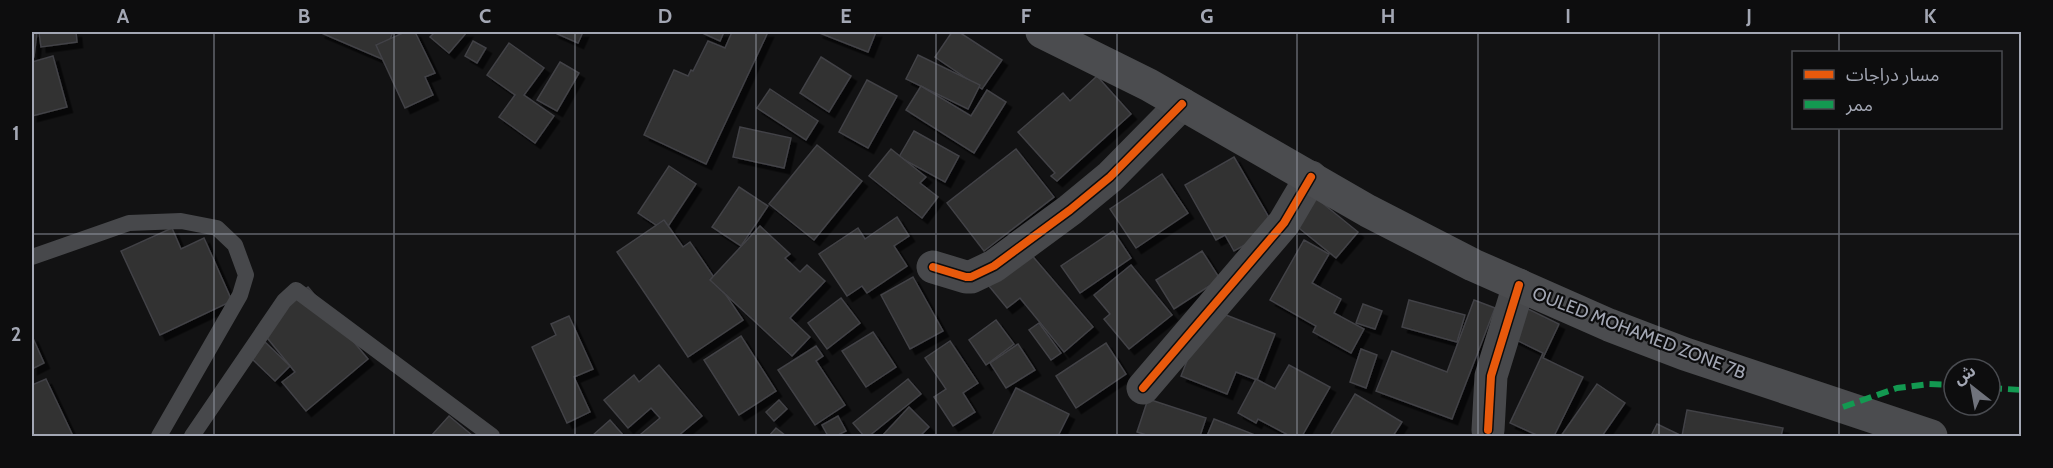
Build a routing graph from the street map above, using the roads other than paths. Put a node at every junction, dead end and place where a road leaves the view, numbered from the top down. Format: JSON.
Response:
{"nodes":[{"id":1,"x":1042,"y":32,"type":"edge"},
{"id":2,"x":1182,"y":104,"type":"junction"},
{"id":3,"x":1311,"y":177,"type":"junction"},
{"id":4,"x":32,"y":257,"type":"edge"},
{"id":5,"x":933,"y":267,"type":"dead end"},
{"id":6,"x":1519,"y":285,"type":"junction"},
{"id":7,"x":1143,"y":388,"type":"dead end"},
{"id":8,"x":1488,"y":430,"type":"dead end"},
{"id":9,"x":159,"y":436,"type":"edge"},
{"id":10,"x":192,"y":436,"type":"edge"},
{"id":11,"x":492,"y":436,"type":"edge"},
{"id":12,"x":1929,"y":436,"type":"edge"}],
"edges":[{"from":1,"to":2,"type":"main road","name":"OULED MOHAMED ZONE 7B"},
{"from":2,"to":3,"type":"main road","name":"OULED MOHAMED ZONE 7B"},
{"from":2,"to":5,"type":"street"},
{"from":3,"to":6,"type":"main road","name":"OULED MOHAMED ZONE 7B"},
{"from":3,"to":7,"type":"street"},
{"from":4,"to":9,"type":"lane"},
{"from":6,"to":8,"type":"street"},
{"from":6,"to":12,"type":"main road","name":"OULED MOHAMED ZONE 7B"},
{"from":10,"to":11,"type":"lane"}]}
